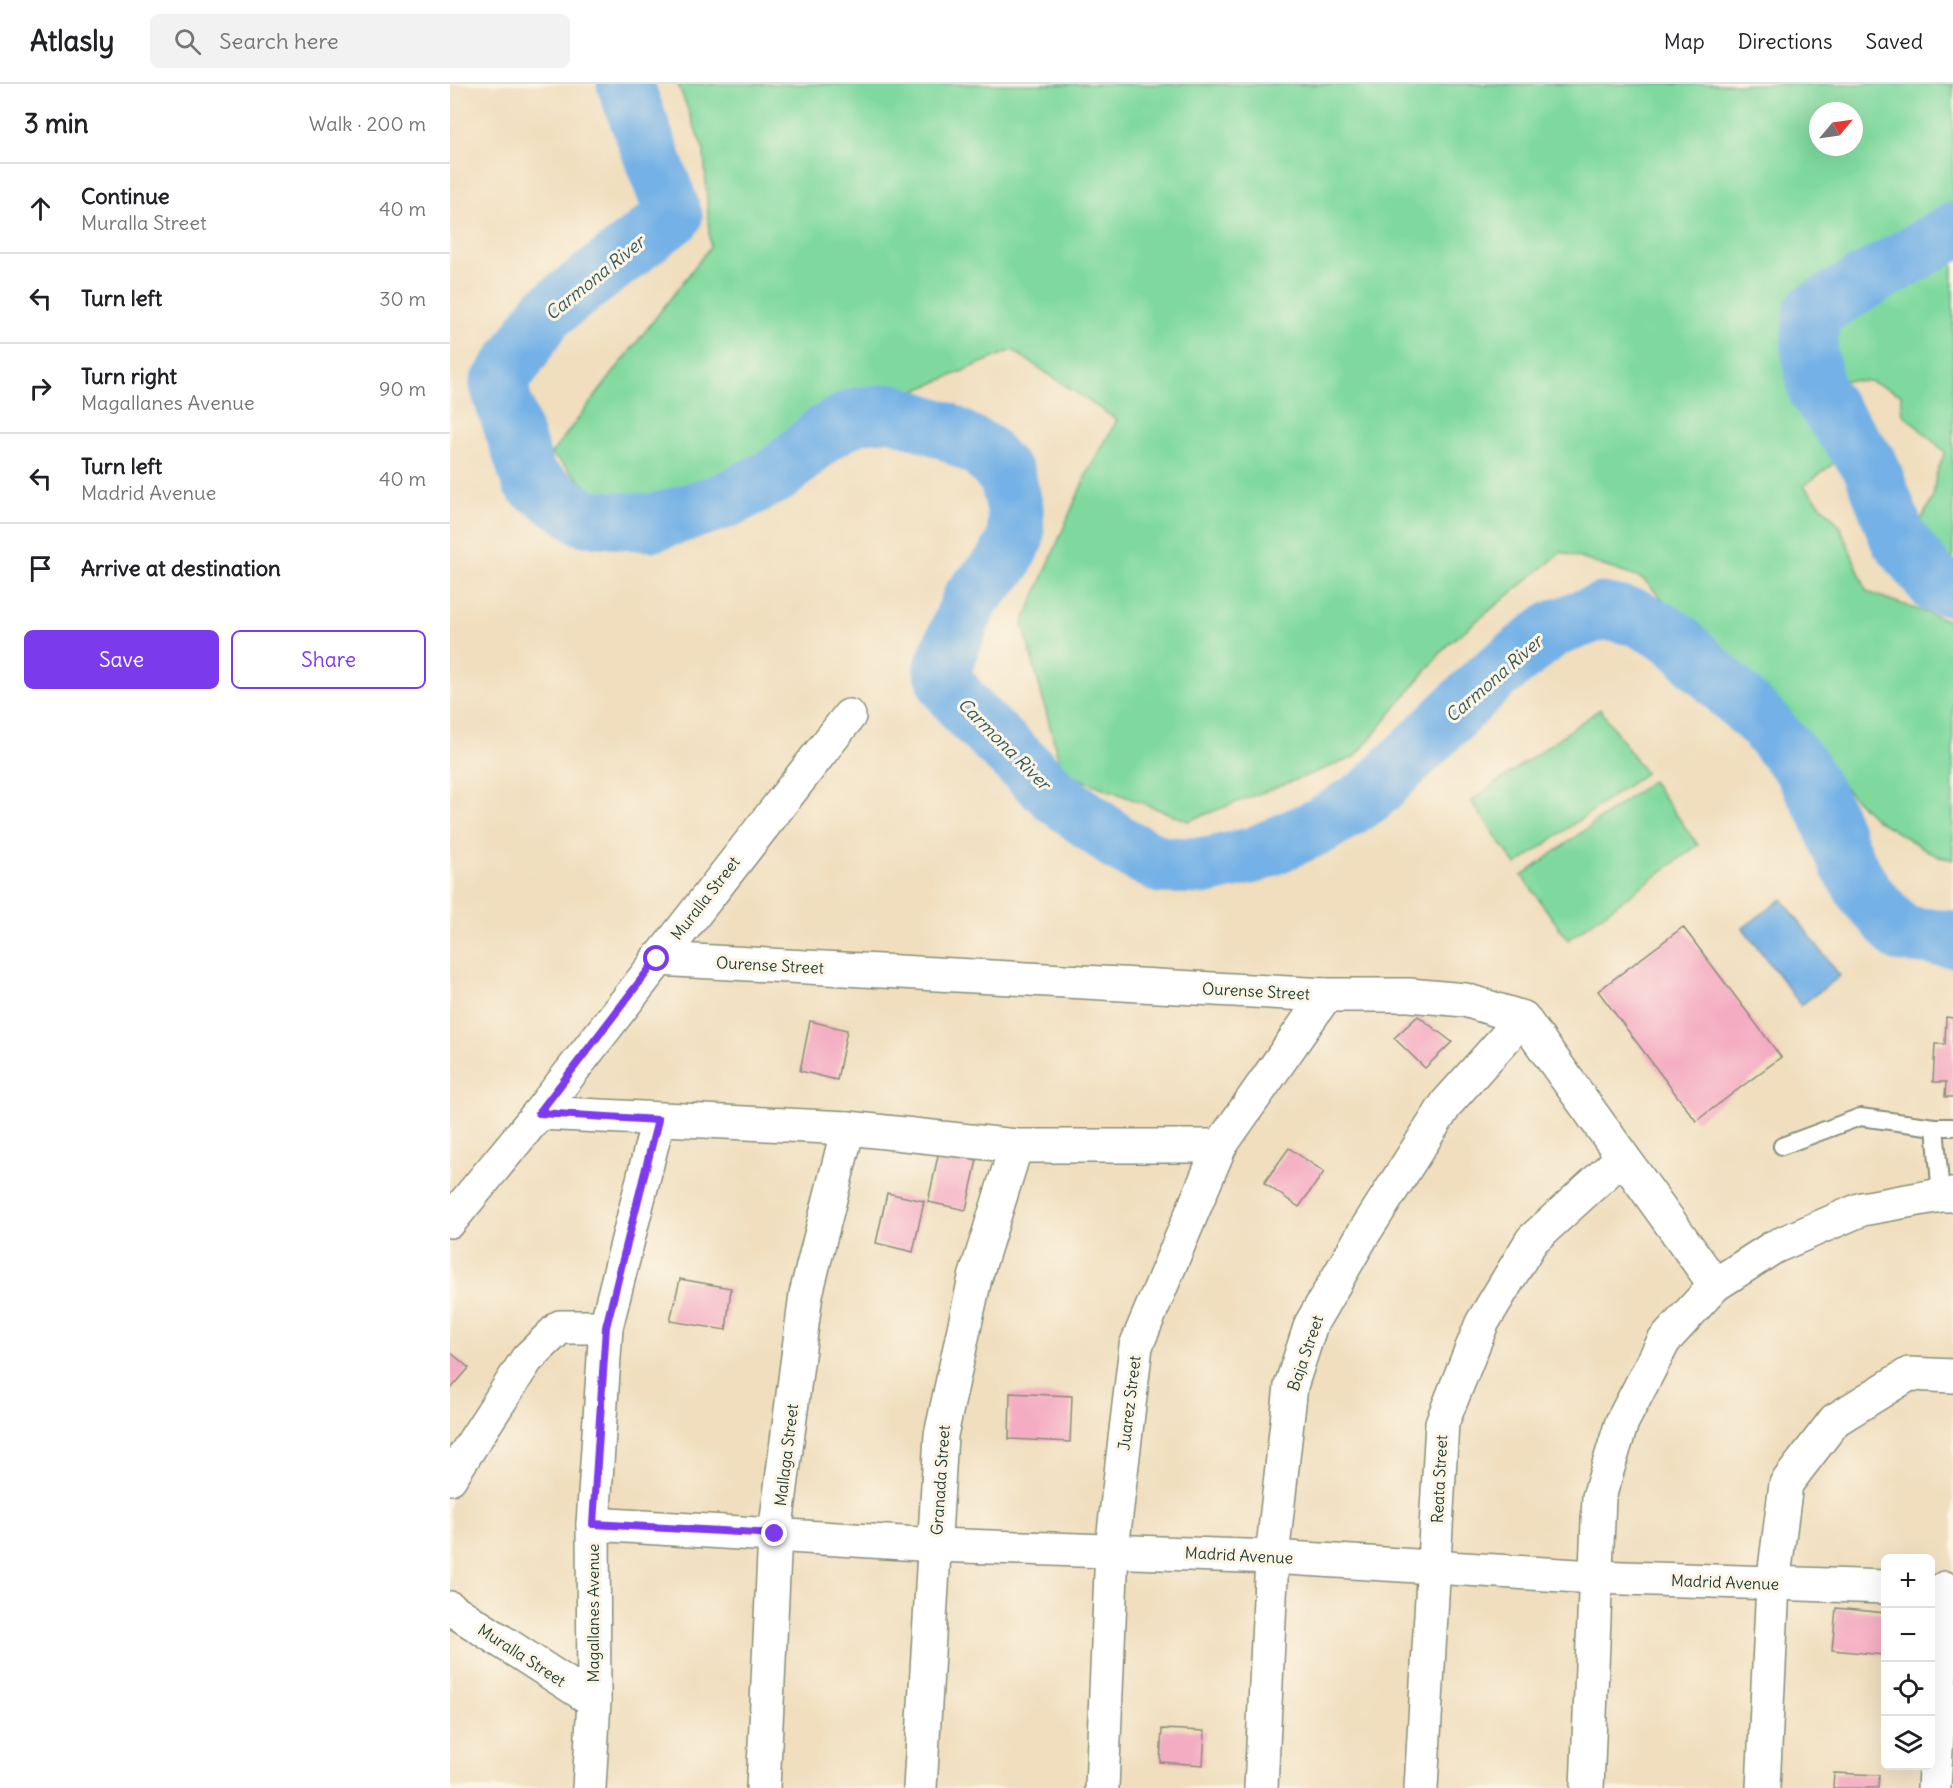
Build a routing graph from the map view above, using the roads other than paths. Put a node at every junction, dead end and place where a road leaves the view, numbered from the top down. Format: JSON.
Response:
{"nodes":[{"id":1,"x":849,"y":716,"type":"dead end"},
{"id":2,"x":657,"y":959,"type":"junction"},
{"id":3,"x":1326,"y":995,"type":"junction"},
{"id":4,"x":1523,"y":1018,"type":"junction"},
{"id":5,"x":539,"y":1113,"type":"junction"},
{"id":6,"x":658,"y":1120,"type":"junction"},
{"id":7,"x":1935,"y":1127,"type":"junction"},
{"id":8,"x":1953,"y":1127,"type":"edge"},
{"id":9,"x":848,"y":1128,"type":"junction"},
{"id":10,"x":1016,"y":1146,"type":"junction"},
{"id":11,"x":1220,"y":1146,"type":"junction"},
{"id":12,"x":1782,"y":1146,"type":"dead end"},
{"id":13,"x":1622,"y":1158,"type":"junction"},
{"id":14,"x":1947,"y":1195,"type":"edge"},
{"id":15,"x":450,"y":1221,"type":"edge"},
{"id":16,"x":1715,"y":1285,"type":"junction"},
{"id":17,"x":606,"y":1327,"type":"junction"},
{"id":18,"x":1953,"y":1376,"type":"edge"},
{"id":19,"x":450,"y":1478,"type":"edge"},
{"id":20,"x":593,"y":1524,"type":"junction"},
{"id":21,"x":775,"y":1534,"type":"junction"},
{"id":22,"x":936,"y":1545,"type":"junction"},
{"id":23,"x":1112,"y":1549,"type":"junction"},
{"id":24,"x":1272,"y":1557,"type":"junction"},
{"id":25,"x":1434,"y":1567,"type":"junction"},
{"id":26,"x":1595,"y":1577,"type":"junction"},
{"id":27,"x":1773,"y":1584,"type":"junction"},
{"id":28,"x":1881,"y":1587,"type":"edge"},
{"id":29,"x":1943,"y":1588,"type":"edge"},
{"id":30,"x":450,"y":1608,"type":"edge"},
{"id":31,"x":594,"y":1701,"type":"junction"},
{"id":32,"x":589,"y":1788,"type":"edge"},
{"id":33,"x":763,"y":1788,"type":"edge"},
{"id":34,"x":920,"y":1788,"type":"edge"},
{"id":35,"x":1102,"y":1788,"type":"edge"},
{"id":36,"x":1261,"y":1788,"type":"edge"},
{"id":37,"x":1421,"y":1788,"type":"edge"},
{"id":38,"x":1587,"y":1788,"type":"edge"},
{"id":39,"x":1763,"y":1788,"type":"edge"},
{"id":40,"x":1934,"y":1788,"type":"edge"}],
"edges":[{"from":1,"to":2,"type":"street","name":"Muralla Street"},
{"from":2,"to":3,"type":"street","name":"Ourense Street"},
{"from":2,"to":5,"type":"street","name":"Muralla Street"},
{"from":3,"to":4,"type":"street","name":"Ourense Street"},
{"from":3,"to":11,"type":"street","name":"Juarez Street"},
{"from":4,"to":13,"type":"street"},
{"from":4,"to":24,"type":"street","name":"Baja Street"},
{"from":5,"to":6,"type":"street"},
{"from":5,"to":15,"type":"street","name":"Muralla Street"},
{"from":6,"to":9,"type":"street"},
{"from":6,"to":17,"type":"street","name":"Magallanes Avenue"},
{"from":7,"to":8,"type":"lane"},
{"from":7,"to":12,"type":"lane"},
{"from":7,"to":14,"type":"lane"},
{"from":9,"to":10,"type":"street"},
{"from":9,"to":21,"type":"street","name":"Mallaga Street"},
{"from":10,"to":11,"type":"street"},
{"from":10,"to":22,"type":"street","name":"Granada Street"},
{"from":11,"to":23,"type":"street","name":"Juarez Street"},
{"from":13,"to":16,"type":"street"},
{"from":13,"to":25,"type":"street","name":"Reata Street"},
{"from":14,"to":16,"type":"street"},
{"from":16,"to":26,"type":"street"},
{"from":17,"to":19,"type":"street"},
{"from":17,"to":20,"type":"street","name":"Magallanes Avenue"},
{"from":18,"to":27,"type":"street"},
{"from":20,"to":21,"type":"street","name":"Madrid Avenue"},
{"from":20,"to":31,"type":"street","name":"Magallanes Avenue"},
{"from":21,"to":22,"type":"street","name":"Madrid Avenue"},
{"from":21,"to":33,"type":"street","name":"Mallaga Street"},
{"from":22,"to":23,"type":"street","name":"Madrid Avenue"},
{"from":22,"to":34,"type":"street","name":"Granada Street"},
{"from":23,"to":24,"type":"street","name":"Madrid Avenue"},
{"from":23,"to":35,"type":"street","name":"Juarez Street"},
{"from":24,"to":25,"type":"street","name":"Madrid Avenue"},
{"from":24,"to":36,"type":"street","name":"Baja Street"},
{"from":25,"to":26,"type":"street","name":"Madrid Avenue"},
{"from":25,"to":37,"type":"street","name":"Reata Street"},
{"from":26,"to":27,"type":"street","name":"Madrid Avenue"},
{"from":26,"to":38,"type":"street"},
{"from":27,"to":28,"type":"street","name":"Madrid Avenue"},
{"from":27,"to":39,"type":"street"},
{"from":29,"to":40,"type":"street"},
{"from":30,"to":31,"type":"street","name":"Muralla Street"},
{"from":31,"to":32,"type":"street","name":"Magallanes Avenue"}]}
